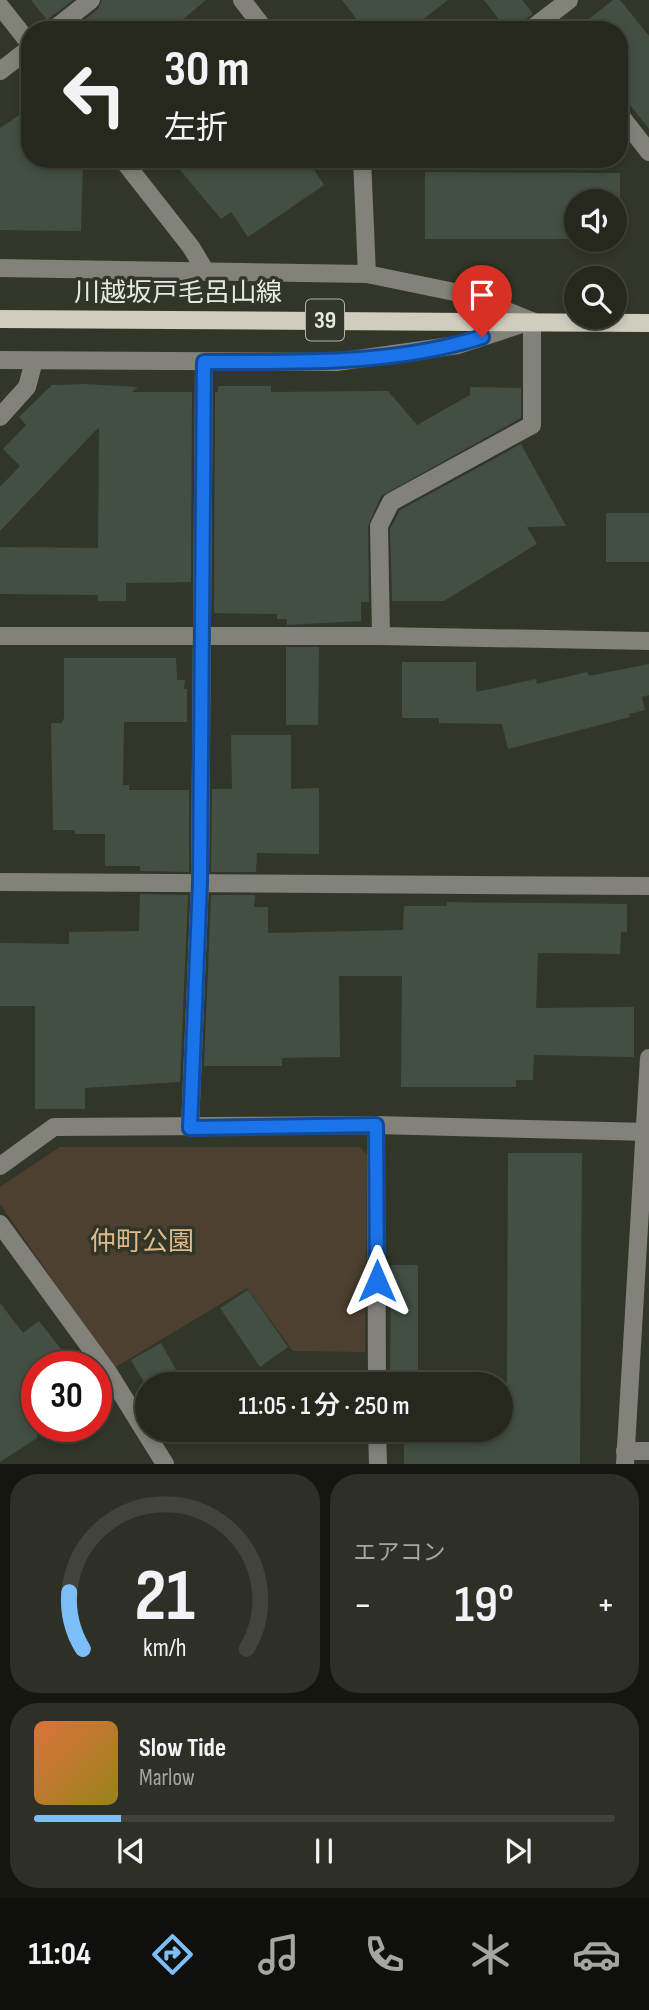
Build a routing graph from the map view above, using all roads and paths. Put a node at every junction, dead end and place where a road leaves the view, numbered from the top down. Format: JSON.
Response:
{"nodes":[{"id":1,"x":91,"y":0,"type":"edge"},
{"id":2,"x":242,"y":0,"type":"edge"},
{"id":3,"x":569,"y":0,"type":"edge"},
{"id":4,"x":0,"y":6,"type":"edge"},
{"id":5,"x":64,"y":21,"type":"edge"},
{"id":6,"x":258,"y":21,"type":"edge"},
{"id":7,"x":547,"y":21,"type":"edge"},
{"id":8,"x":21,"y":34,"type":"edge"},
{"id":9,"x":21,"y":54,"type":"edge"},
{"id":10,"x":0,"y":71,"type":"edge"},
{"id":11,"x":628,"y":125,"type":"edge"},
{"id":12,"x":649,"y":152,"type":"edge"},
{"id":13,"x":129,"y":168,"type":"edge"},
{"id":14,"x":362,"y":168,"type":"edge"},
{"id":15,"x":0,"y":268,"type":"edge"},
{"id":16,"x":206,"y":272,"type":"junction"},
{"id":17,"x":367,"y":274,"type":"junction"},
{"id":18,"x":0,"y":318,"type":"edge"},
{"id":19,"x":532,"y":321,"type":"junction"},
{"id":20,"x":649,"y":323,"type":"edge"},
{"id":21,"x":0,"y":360,"type":"edge"},
{"id":22,"x":34,"y":361,"type":"junction"},
{"id":23,"x":204,"y":362,"type":"junction"},
{"id":24,"x":0,"y":417,"type":"edge"},
{"id":25,"x":0,"y":636,"type":"edge"},
{"id":26,"x":381,"y":636,"type":"junction"},
{"id":27,"x":202,"y":638,"type":"junction"},
{"id":28,"x":649,"y":641,"type":"edge"},
{"id":29,"x":0,"y":882,"type":"edge"},
{"id":30,"x":200,"y":882,"type":"junction"},
{"id":31,"x":649,"y":886,"type":"edge"},
{"id":32,"x":649,"y":1058,"type":"edge"},
{"id":33,"x":376,"y":1125,"type":"junction"},
{"id":34,"x":190,"y":1128,"type":"junction"},
{"id":35,"x":647,"y":1132,"type":"edge"},
{"id":36,"x":0,"y":1166,"type":"edge"},
{"id":37,"x":0,"y":1224,"type":"edge"},
{"id":38,"x":377,"y":1372,"type":"edge"},
{"id":39,"x":377,"y":1442,"type":"edge"},
{"id":40,"x":649,"y":1451,"type":"edge"},
{"id":41,"x":625,"y":1457,"type":"edge"},
{"id":42,"x":165,"y":1464,"type":"edge"},
{"id":43,"x":377,"y":1464,"type":"edge"}],
"edges":[{"from":1,"to":5,"type":"street"},
{"from":2,"to":6,"type":"street"},
{"from":3,"to":7,"type":"street"},
{"from":4,"to":8,"type":"street"},
{"from":9,"to":10,"type":"street"},
{"from":11,"to":12,"type":"street"},
{"from":13,"to":16,"type":"street"},
{"from":14,"to":17,"type":"street"},
{"from":15,"to":16,"type":"street"},
{"from":16,"to":17,"type":"street"},
{"from":17,"to":19,"type":"street"},
{"from":18,"to":19,"type":"main road","name":"川越坂戸毛呂山線","number":"39"},
{"from":19,"to":20,"type":"main road","name":"川越坂戸毛呂山線","number":"39"},
{"from":19,"to":23,"type":"street"},
{"from":19,"to":26,"type":"street"},
{"from":21,"to":22,"type":"street"},
{"from":22,"to":23,"type":"street"},
{"from":22,"to":24,"type":"street"},
{"from":23,"to":27,"type":"street"},
{"from":25,"to":27,"type":"street"},
{"from":26,"to":27,"type":"street"},
{"from":26,"to":28,"type":"street"},
{"from":27,"to":30,"type":"street"},
{"from":29,"to":30,"type":"street"},
{"from":30,"to":31,"type":"street"},
{"from":30,"to":34,"type":"street"},
{"from":32,"to":35,"type":"street"},
{"from":33,"to":34,"type":"street"},
{"from":33,"to":35,"type":"street"},
{"from":33,"to":38,"type":"street"},
{"from":34,"to":36,"type":"street"},
{"from":35,"to":41,"type":"street"},
{"from":37,"to":42,"type":"street"},
{"from":39,"to":43,"type":"street"},
{"from":40,"to":41,"type":"street"}]}
